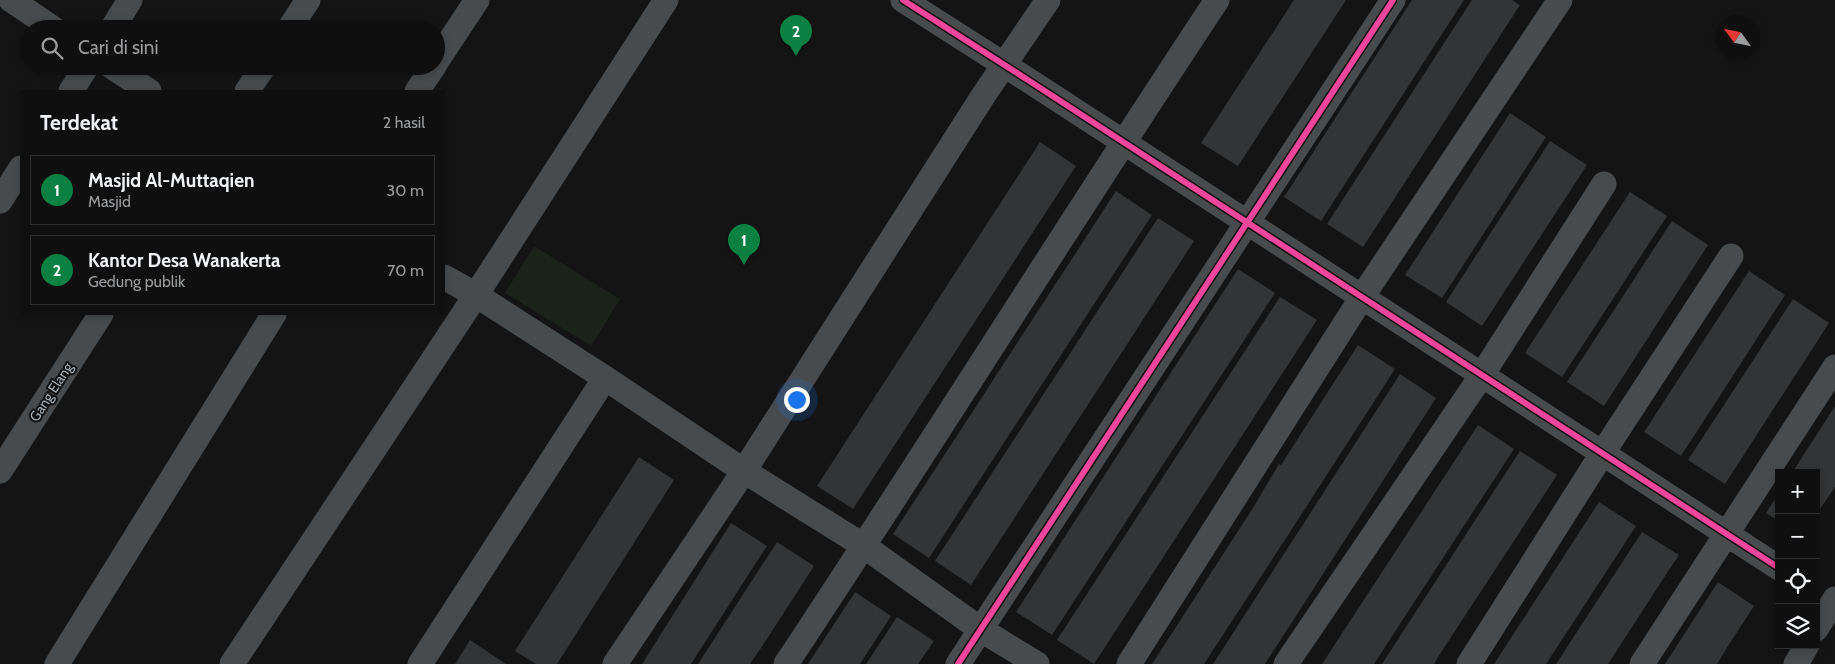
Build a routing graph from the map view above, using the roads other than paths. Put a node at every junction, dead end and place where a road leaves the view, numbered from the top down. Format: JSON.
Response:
{"nodes":[{"id":1,"x":11,"y":0,"type":"edge"},
{"id":2,"x":130,"y":0,"type":"edge"},
{"id":3,"x":308,"y":0,"type":"edge"},
{"id":4,"x":477,"y":0,"type":"edge"},
{"id":5,"x":666,"y":0,"type":"edge"},
{"id":6,"x":903,"y":0,"type":"edge"},
{"id":7,"x":1048,"y":0,"type":"edge"},
{"id":8,"x":1217,"y":0,"type":"edge"},
{"id":9,"x":1392,"y":0,"type":"edge"},
{"id":10,"x":1560,"y":0,"type":"edge"},
{"id":11,"x":41,"y":20,"type":"edge"},
{"id":12,"x":118,"y":20,"type":"edge"},
{"id":13,"x":295,"y":20,"type":"edge"},
{"id":14,"x":445,"y":48,"type":"edge"},
{"id":15,"x":1004,"y":65,"type":"junction"},
{"id":16,"x":81,"y":75,"type":"edge"},
{"id":17,"x":125,"y":75,"type":"edge"},
{"id":18,"x":258,"y":75,"type":"edge"},
{"id":19,"x":428,"y":75,"type":"edge"},
{"id":20,"x":72,"y":90,"type":"edge"},
{"id":21,"x":147,"y":90,"type":"edge"},
{"id":22,"x":248,"y":90,"type":"edge"},
{"id":23,"x":418,"y":90,"type":"edge"},
{"id":24,"x":1123,"y":142,"type":"junction"},
{"id":25,"x":20,"y":170,"type":"edge"},
{"id":26,"x":1604,"y":184,"type":"dead end"},
{"id":27,"x":0,"y":201,"type":"edge"},
{"id":28,"x":1247,"y":223,"type":"junction"},
{"id":29,"x":1731,"y":256,"type":"dead end"},
{"id":30,"x":445,"y":278,"type":"edge"},
{"id":31,"x":476,"y":296,"type":"junction"},
{"id":32,"x":1362,"y":297,"type":"junction"},
{"id":33,"x":101,"y":315,"type":"edge"},
{"id":34,"x":273,"y":315,"type":"edge"},
{"id":35,"x":1835,"y":367,"type":"edge"},
{"id":36,"x":1482,"y":375,"type":"junction"},
{"id":37,"x":605,"y":378,"type":"junction"},
{"id":38,"x":1602,"y":454,"type":"junction"},
{"id":39,"x":0,"y":471,"type":"edge"},
{"id":40,"x":744,"y":471,"type":"junction"},
{"id":41,"x":1726,"y":534,"type":"junction"},
{"id":42,"x":864,"y":546,"type":"junction"},
{"id":43,"x":1775,"y":565,"type":"edge"},
{"id":44,"x":980,"y":629,"type":"junction"},
{"id":45,"x":1805,"y":649,"type":"edge"},
{"id":46,"x":57,"y":664,"type":"edge"},
{"id":47,"x":232,"y":664,"type":"edge"},
{"id":48,"x":420,"y":664,"type":"edge"},
{"id":49,"x":615,"y":664,"type":"edge"},
{"id":50,"x":786,"y":664,"type":"edge"},
{"id":51,"x":958,"y":664,"type":"edge"},
{"id":52,"x":1036,"y":664,"type":"edge"},
{"id":53,"x":1130,"y":664,"type":"edge"},
{"id":54,"x":1286,"y":664,"type":"edge"},
{"id":55,"x":1469,"y":664,"type":"edge"},
{"id":56,"x":1642,"y":664,"type":"edge"},
{"id":57,"x":1796,"y":664,"type":"edge"}],
"edges":[{"from":1,"to":11,"type":"street"},
{"from":2,"to":12,"type":"street"},
{"from":3,"to":13,"type":"street"},
{"from":4,"to":14,"type":"street"},
{"from":5,"to":31,"type":"street"},
{"from":6,"to":15,"type":"street"},
{"from":7,"to":15,"type":"street"},
{"from":8,"to":24,"type":"street"},
{"from":9,"to":28,"type":"street"},
{"from":10,"to":32,"type":"street"},
{"from":15,"to":24,"type":"street"},
{"from":15,"to":40,"type":"street"},
{"from":16,"to":20,"type":"street"},
{"from":17,"to":21,"type":"street"},
{"from":18,"to":22,"type":"street"},
{"from":19,"to":23,"type":"street"},
{"from":24,"to":28,"type":"street"},
{"from":24,"to":42,"type":"street"},
{"from":25,"to":27,"type":"street"},
{"from":26,"to":36,"type":"street"},
{"from":28,"to":32,"type":"street"},
{"from":28,"to":44,"type":"street"},
{"from":29,"to":38,"type":"street"},
{"from":30,"to":31,"type":"street"},
{"from":31,"to":37,"type":"street"},
{"from":31,"to":47,"type":"street"},
{"from":32,"to":36,"type":"street"},
{"from":32,"to":53,"type":"street"},
{"from":33,"to":39,"type":"street","name":"Gang Elang"},
{"from":34,"to":46,"type":"street"},
{"from":35,"to":41,"type":"street"},
{"from":36,"to":38,"type":"street"},
{"from":36,"to":54,"type":"street"},
{"from":37,"to":40,"type":"street"},
{"from":37,"to":48,"type":"street"},
{"from":38,"to":41,"type":"street"},
{"from":38,"to":55,"type":"street"},
{"from":40,"to":42,"type":"street"},
{"from":40,"to":49,"type":"street"},
{"from":41,"to":43,"type":"street"},
{"from":41,"to":56,"type":"street"},
{"from":42,"to":44,"type":"street"},
{"from":42,"to":50,"type":"street"},
{"from":44,"to":51,"type":"street"},
{"from":44,"to":52,"type":"street"},
{"from":45,"to":57,"type":"street"}]}
